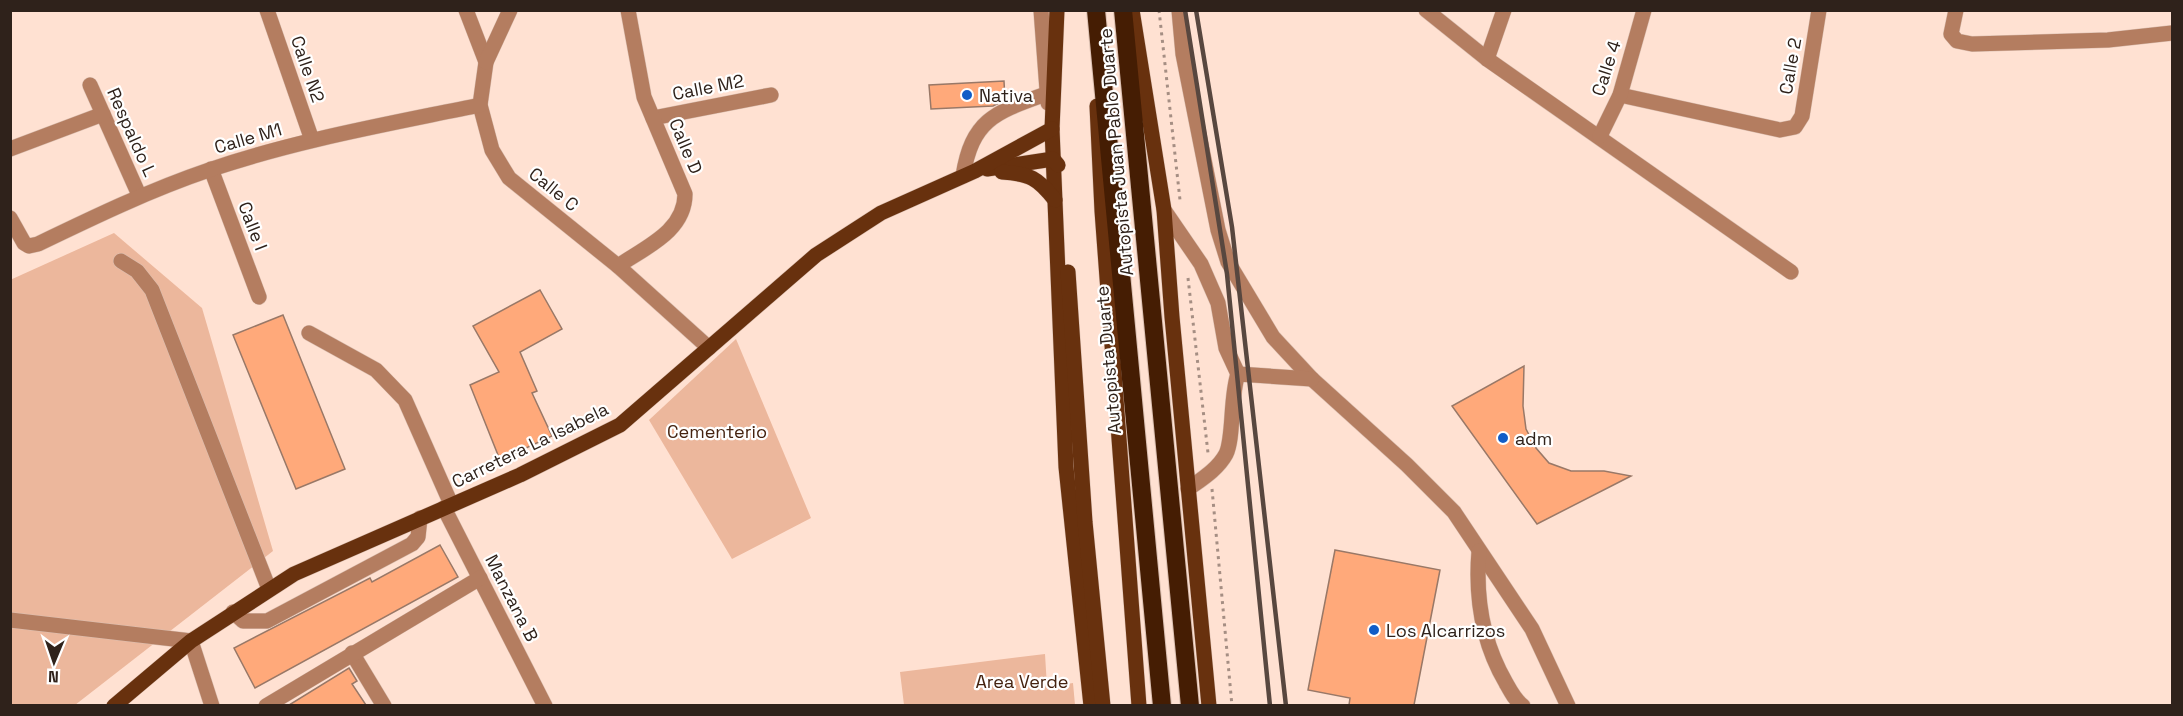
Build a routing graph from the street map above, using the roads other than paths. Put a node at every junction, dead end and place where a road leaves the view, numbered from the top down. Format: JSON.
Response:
{"nodes":[{"id":1,"x":267,"y":10,"type":"edge"},
{"id":2,"x":466,"y":10,"type":"edge"},
{"id":3,"x":510,"y":10,"type":"edge"},
{"id":4,"x":628,"y":10,"type":"edge"},
{"id":5,"x":1041,"y":10,"type":"edge"},
{"id":6,"x":1057,"y":10,"type":"edge"},
{"id":7,"x":1095,"y":10,"type":"edge"},
{"id":8,"x":1124,"y":10,"type":"edge"},
{"id":9,"x":1131,"y":10,"type":"edge"},
{"id":10,"x":1179,"y":10,"type":"edge"},
{"id":11,"x":1426,"y":10,"type":"edge"},
{"id":12,"x":1504,"y":10,"type":"edge"},
{"id":13,"x":1644,"y":10,"type":"edge"},
{"id":14,"x":1819,"y":10,"type":"edge"},
{"id":15,"x":1956,"y":10,"type":"edge"},
{"id":16,"x":2172,"y":33,"type":"edge"},
{"id":17,"x":1487,"y":59,"type":"junction"},
{"id":18,"x":486,"y":62,"type":"junction"},
{"id":19,"x":90,"y":85,"type":"dead end"},
{"id":20,"x":1046,"y":94,"type":"junction"},
{"id":21,"x":771,"y":95,"type":"dead end"},
{"id":22,"x":1620,"y":95,"type":"junction"},
{"id":23,"x":480,"y":105,"type":"junction"},
{"id":24,"x":103,"y":114,"type":"junction"},
{"id":25,"x":653,"y":118,"type":"junction"},
{"id":26,"x":1052,"y":129,"type":"junction"},
{"id":27,"x":1600,"y":136,"type":"junction"},
{"id":28,"x":312,"y":140,"type":"junction"},
{"id":29,"x":10,"y":149,"type":"edge"},
{"id":30,"x":1053,"y":159,"type":"junction"},
{"id":31,"x":211,"y":169,"type":"junction"},
{"id":32,"x":969,"y":174,"type":"junction"},
{"id":33,"x":139,"y":195,"type":"junction"},
{"id":34,"x":1055,"y":200,"type":"junction"},
{"id":35,"x":1164,"y":210,"type":"junction"},
{"id":36,"x":10,"y":218,"type":"edge"},
{"id":37,"x":121,"y":261,"type":"dead end"},
{"id":38,"x":618,"y":266,"type":"junction"},
{"id":39,"x":1791,"y":272,"type":"dead end"},
{"id":40,"x":259,"y":297,"type":"dead end"},
{"id":41,"x":309,"y":333,"type":"dead end"},
{"id":42,"x":709,"y":348,"type":"junction"},
{"id":43,"x":1238,"y":374,"type":"junction"},
{"id":44,"x":1312,"y":379,"type":"junction"},
{"id":45,"x":1188,"y":489,"type":"junction"},
{"id":46,"x":447,"y":506,"type":"junction"},
{"id":47,"x":420,"y":518,"type":"junction"},
{"id":48,"x":1479,"y":551,"type":"junction"},
{"id":49,"x":480,"y":578,"type":"junction"},
{"id":50,"x":269,"y":589,"type":"junction"},
{"id":51,"x":233,"y":612,"type":"junction"},
{"id":52,"x":10,"y":620,"type":"edge"},
{"id":53,"x":191,"y":642,"type":"junction"},
{"id":54,"x":351,"y":653,"type":"junction"},
{"id":55,"x":114,"y":705,"type":"edge"},
{"id":56,"x":212,"y":705,"type":"edge"},
{"id":57,"x":266,"y":705,"type":"edge"},
{"id":58,"x":384,"y":705,"type":"edge"},
{"id":59,"x":545,"y":705,"type":"edge"},
{"id":60,"x":1090,"y":705,"type":"edge"},
{"id":61,"x":1103,"y":705,"type":"edge"},
{"id":62,"x":1139,"y":705,"type":"edge"},
{"id":63,"x":1162,"y":705,"type":"edge"},
{"id":64,"x":1190,"y":705,"type":"edge"},
{"id":65,"x":1209,"y":705,"type":"edge"},
{"id":66,"x":1523,"y":705,"type":"edge"},
{"id":67,"x":1568,"y":705,"type":"edge"}],
"edges":[{"from":1,"to":28,"type":"street","name":"Calle N2"},
{"from":2,"to":18,"type":"street","name":"Calle C"},
{"from":3,"to":18,"type":"street"},
{"from":4,"to":25,"type":"street","name":"Calle D"},
{"from":5,"to":20,"type":"street"},
{"from":6,"to":26,"type":"main road"},
{"from":7,"to":62,"type":"main road"},
{"from":7,"to":63,"type":"highway","name":"Autopista Duarte"},
{"from":8,"to":64,"type":"highway","name":"Autopista Juan Pablo Duarte"},
{"from":9,"to":35,"type":"main road"},
{"from":10,"to":44,"type":"street"},
{"from":11,"to":17,"type":"street"},
{"from":12,"to":17,"type":"street"},
{"from":13,"to":22,"type":"street","name":"Calle 4"},
{"from":14,"to":22,"type":"street","name":"Calle 2"},
{"from":15,"to":16,"type":"street"},
{"from":17,"to":27,"type":"street"},
{"from":18,"to":23,"type":"street","name":"Calle C"},
{"from":19,"to":24,"type":"street","name":"Respaldo L"},
{"from":20,"to":26,"type":"street"},
{"from":20,"to":32,"type":"street"},
{"from":21,"to":25,"type":"street","name":"Calle M2"},
{"from":22,"to":27,"type":"street","name":"Calle 4"},
{"from":23,"to":28,"type":"street","name":"Calle M1"},
{"from":23,"to":38,"type":"street","name":"Calle C"},
{"from":24,"to":29,"type":"street"},
{"from":24,"to":33,"type":"street","name":"Respaldo L"},
{"from":25,"to":38,"type":"street","name":"Calle D"},
{"from":26,"to":30,"type":"main road"},
{"from":26,"to":32,"type":"main road"},
{"from":27,"to":39,"type":"street"},
{"from":28,"to":31,"type":"street","name":"Calle M1"},
{"from":30,"to":32,"type":"main road"},
{"from":30,"to":34,"type":"main road"},
{"from":30,"to":61,"type":"main road"},
{"from":31,"to":33,"type":"street","name":"Calle M1"},
{"from":31,"to":40,"type":"street","name":"Calle I"},
{"from":32,"to":34,"type":"main road"},
{"from":32,"to":42,"type":"main road","name":"Carretera La Isabela"},
{"from":33,"to":36,"type":"street","name":"Calle M1"},
{"from":34,"to":60,"type":"main road"},
{"from":35,"to":43,"type":"street"},
{"from":35,"to":45,"type":"main road"},
{"from":37,"to":50,"type":"street"},
{"from":38,"to":42,"type":"street","name":"Calle C"},
{"from":41,"to":46,"type":"street","name":"Manzana B"},
{"from":42,"to":46,"type":"main road","name":"Carretera La Isabela"},
{"from":43,"to":44,"type":"street"},
{"from":43,"to":45,"type":"street"},
{"from":44,"to":48,"type":"street"},
{"from":45,"to":65,"type":"main road"},
{"from":46,"to":47,"type":"main road","name":"Carretera La Isabela"},
{"from":46,"to":49,"type":"street","name":"Manzana B"},
{"from":47,"to":50,"type":"main road","name":"Carretera La Isabela"},
{"from":47,"to":51,"type":"street"},
{"from":48,"to":66,"type":"street"},
{"from":48,"to":67,"type":"street"},
{"from":49,"to":54,"type":"street"},
{"from":49,"to":59,"type":"street","name":"Manzana B"},
{"from":50,"to":51,"type":"main road","name":"Carretera La Isabela"},
{"from":51,"to":53,"type":"main road","name":"Carretera La Isabela"},
{"from":52,"to":53,"type":"street"},
{"from":53,"to":55,"type":"main road","name":"Carretera La Isabela"},
{"from":53,"to":56,"type":"street"},
{"from":54,"to":57,"type":"street"},
{"from":54,"to":58,"type":"street"}]}
